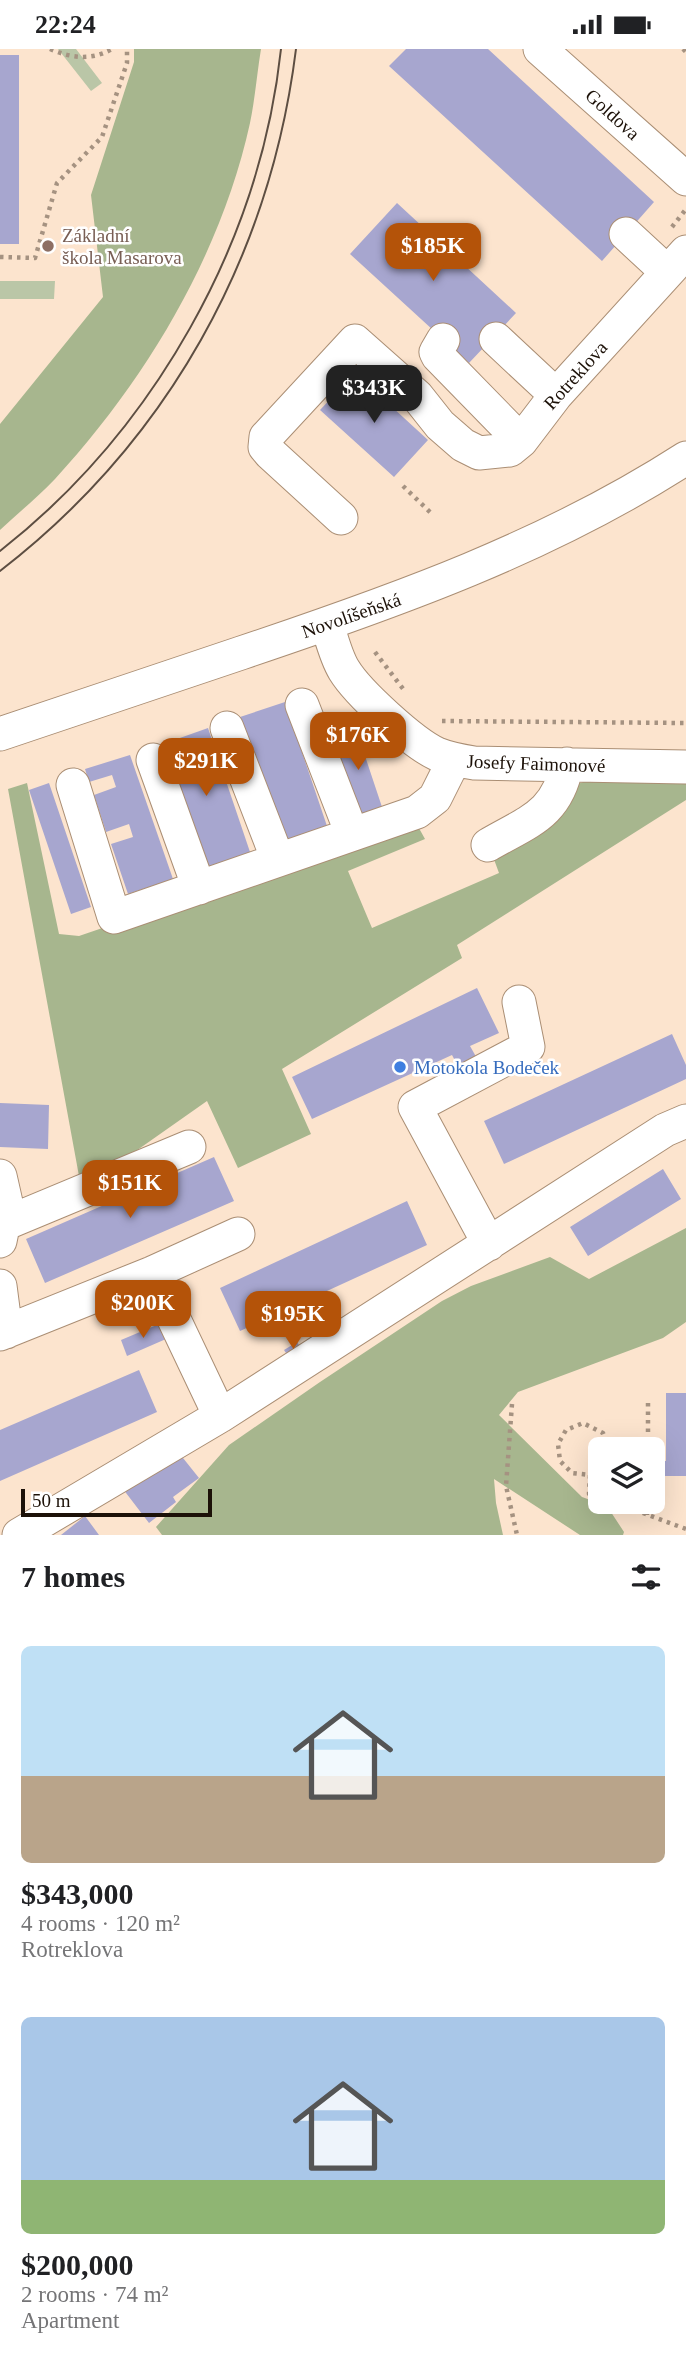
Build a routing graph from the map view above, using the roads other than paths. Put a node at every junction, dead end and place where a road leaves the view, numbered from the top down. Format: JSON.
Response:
{"nodes":[{"id":1,"x":540,"y":49,"type":"edge"},
{"id":2,"x":686,"y":179,"type":"edge"},
{"id":3,"x":626,"y":234,"type":"dead end"},
{"id":4,"x":677,"y":262,"type":"edge"},
{"id":5,"x":496,"y":339,"type":"dead end"},
{"id":6,"x":443,"y":340,"type":"dead end"},
{"id":7,"x":556,"y":395,"type":"junction"},
{"id":8,"x":521,"y":441,"type":"junction"},
{"id":9,"x":686,"y":458,"type":"edge"},
{"id":10,"x":341,"y":518,"type":"dead end"},
{"id":11,"x":327,"y":624,"type":"junction"},
{"id":12,"x":302,"y":705,"type":"dead end"},
{"id":13,"x":227,"y":729,"type":"dead end"},
{"id":14,"x":0,"y":734,"type":"edge"},
{"id":15,"x":153,"y":760,"type":"dead end"},
{"id":16,"x":454,"y":760,"type":"junction"},
{"id":17,"x":567,"y":764,"type":"junction"},
{"id":18,"x":686,"y":767,"type":"edge"},
{"id":19,"x":73,"y":785,"type":"dead end"},
{"id":20,"x":352,"y":834,"type":"junction"},
{"id":21,"x":488,"y":845,"type":"dead end"},
{"id":22,"x":278,"y":859,"type":"junction"},
{"id":23,"x":199,"y":888,"type":"junction"},
{"id":24,"x":519,"y":1002,"type":"dead end"},
{"id":25,"x":686,"y":1121,"type":"edge"},
{"id":26,"x":189,"y":1147,"type":"dead end"},
{"id":27,"x":0,"y":1176,"type":"edge"},
{"id":28,"x":238,"y":1234,"type":"dead end"},
{"id":29,"x":2,"y":1235,"type":"edge"},
{"id":30,"x":489,"y":1244,"type":"junction"},
{"id":31,"x":152,"y":1273,"type":"junction"},
{"id":32,"x":0,"y":1286,"type":"edge"},
{"id":33,"x":3,"y":1333,"type":"edge"},
{"id":34,"x":220,"y":1416,"type":"junction"},
{"id":35,"x":19,"y":1535,"type":"edge"}],
"edges":[{"from":1,"to":2,"type":"street","name":"Goldova"},
{"from":3,"to":4,"type":"street"},
{"from":4,"to":7,"type":"street","name":"Rotreklova"},
{"from":5,"to":7,"type":"street"},
{"from":6,"to":8,"type":"street"},
{"from":7,"to":8,"type":"street","name":"Rotreklova"},
{"from":8,"to":10,"type":"street"},
{"from":9,"to":11,"type":"street","name":"Novolíšeňská"},
{"from":11,"to":14,"type":"street","name":"Novolíšeňská"},
{"from":11,"to":16,"type":"street","name":"Josefy Faimonové"},
{"from":12,"to":20,"type":"street"},
{"from":13,"to":22,"type":"street"},
{"from":15,"to":23,"type":"street"},
{"from":16,"to":17,"type":"street","name":"Josefy Faimonové"},
{"from":16,"to":20,"type":"street"},
{"from":17,"to":18,"type":"street","name":"Josefy Faimonové"},
{"from":17,"to":21,"type":"street"},
{"from":19,"to":23,"type":"street"},
{"from":20,"to":22,"type":"street"},
{"from":22,"to":23,"type":"street"},
{"from":24,"to":30,"type":"street"},
{"from":25,"to":30,"type":"street"},
{"from":26,"to":29,"type":"street"},
{"from":27,"to":29,"type":"street"},
{"from":28,"to":31,"type":"street"},
{"from":30,"to":34,"type":"street"},
{"from":31,"to":33,"type":"street"},
{"from":31,"to":34,"type":"street"},
{"from":32,"to":33,"type":"street"},
{"from":34,"to":35,"type":"street"}]}
